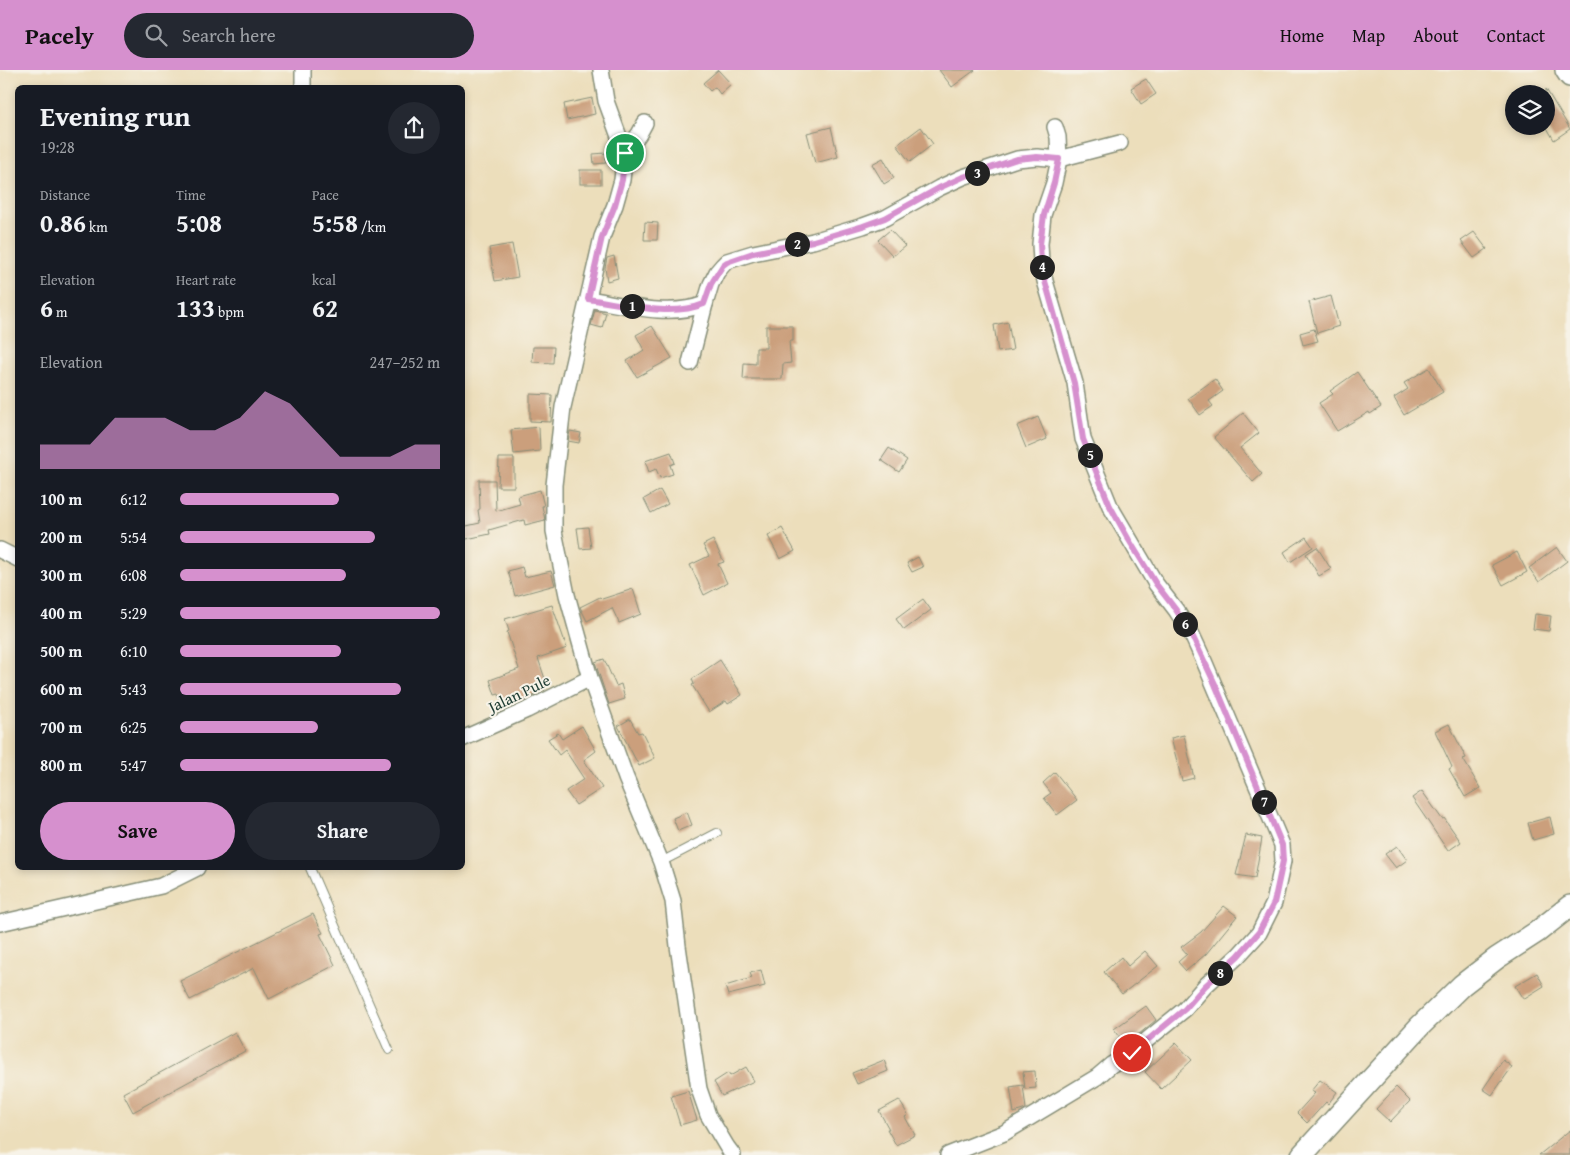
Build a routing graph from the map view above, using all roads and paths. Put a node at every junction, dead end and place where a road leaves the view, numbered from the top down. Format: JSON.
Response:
{"nodes":[{"id":1,"x":303,"y":70,"type":"edge"},
{"id":2,"x":602,"y":70,"type":"edge"},
{"id":3,"x":1566,"y":70,"type":"edge"},
{"id":4,"x":1570,"y":76,"type":"edge"},
{"id":5,"x":303,"y":85,"type":"edge"},
{"id":6,"x":645,"y":123,"type":"dead end"},
{"id":7,"x":1055,"y":127,"type":"dead end"},
{"id":8,"x":1120,"y":143,"type":"dead end"},
{"id":9,"x":625,"y":153,"type":"junction"},
{"id":10,"x":1059,"y":159,"type":"junction"},
{"id":11,"x":588,"y":299,"type":"junction"},
{"id":12,"x":704,"y":304,"type":"junction"},
{"id":13,"x":690,"y":363,"type":"dead end"},
{"id":14,"x":0,"y":550,"type":"edge"},
{"id":15,"x":15,"y":558,"type":"edge"},
{"id":16,"x":590,"y":678,"type":"junction"},
{"id":17,"x":465,"y":738,"type":"edge"},
{"id":18,"x":718,"y":833,"type":"dead end"},
{"id":19,"x":662,"y":862,"type":"junction"},
{"id":20,"x":193,"y":870,"type":"edge"},
{"id":21,"x":311,"y":870,"type":"edge"},
{"id":22,"x":1570,"y":906,"type":"edge"},
{"id":23,"x":0,"y":923,"type":"edge"},
{"id":24,"x":389,"y":1050,"type":"dead end"},
{"id":25,"x":733,"y":1155,"type":"edge"},
{"id":26,"x":948,"y":1155,"type":"edge"},
{"id":27,"x":1302,"y":1155,"type":"edge"}],
"edges":[{"from":1,"to":5,"type":"street"},
{"from":2,"to":9,"type":"street"},
{"from":3,"to":4,"type":"street"},
{"from":6,"to":9,"type":"street"},
{"from":7,"to":10,"type":"street"},
{"from":8,"to":10,"type":"street"},
{"from":9,"to":11,"type":"street"},
{"from":10,"to":12,"type":"street"},
{"from":10,"to":26,"type":"street"},
{"from":11,"to":12,"type":"street"},
{"from":11,"to":16,"type":"street"},
{"from":12,"to":13,"type":"street"},
{"from":14,"to":15,"type":"street"},
{"from":16,"to":17,"type":"street","name":"Jalan Pule"},
{"from":16,"to":19,"type":"street"},
{"from":18,"to":19,"type":"lane"},
{"from":19,"to":25,"type":"street"},
{"from":20,"to":23,"type":"street"},
{"from":21,"to":24,"type":"lane"},
{"from":22,"to":27,"type":"street"}]}
